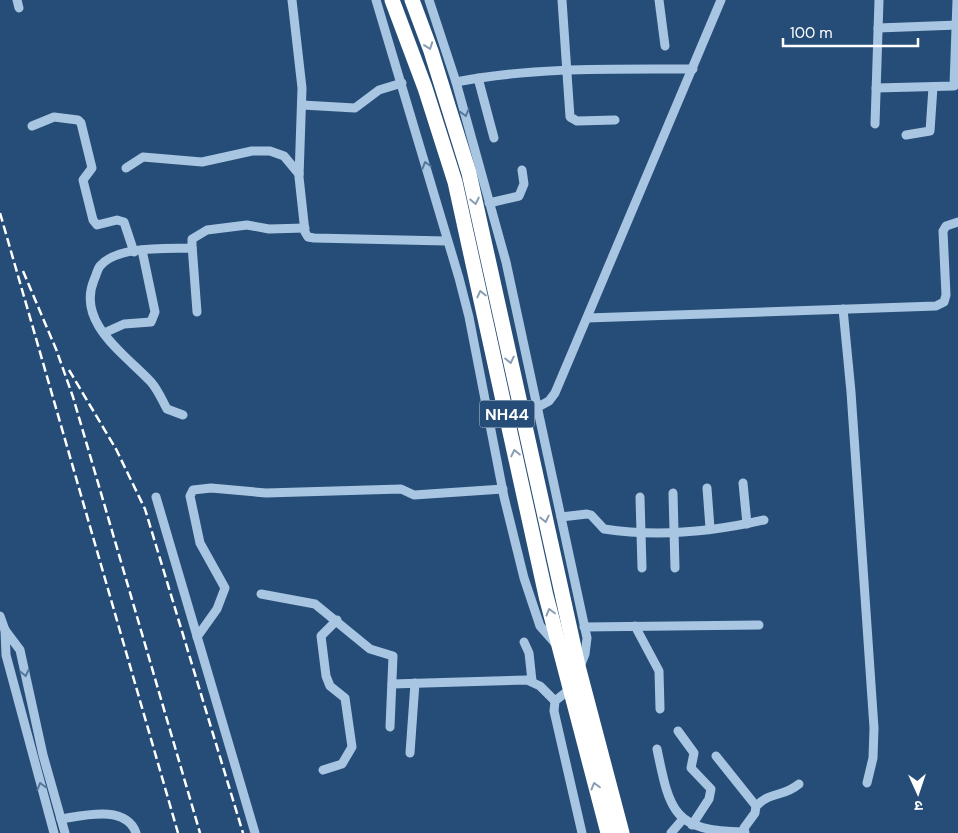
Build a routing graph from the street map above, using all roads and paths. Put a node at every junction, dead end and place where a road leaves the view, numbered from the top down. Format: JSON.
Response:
{"nodes":[{"id":1,"x":292,"y":0,"type":"edge"},
{"id":2,"x":376,"y":0,"type":"edge"},
{"id":3,"x":392,"y":0,"type":"edge"},
{"id":4,"x":412,"y":0,"type":"edge"},
{"id":5,"x":429,"y":0,"type":"edge"},
{"id":6,"x":562,"y":0,"type":"edge"},
{"id":7,"x":659,"y":0,"type":"edge"},
{"id":8,"x":721,"y":0,"type":"edge"},
{"id":9,"x":879,"y":0,"type":"edge"},
{"id":10,"x":958,"y":0,"type":"edge"},
{"id":11,"x":958,"y":25,"type":"edge"},
{"id":12,"x":878,"y":28,"type":"junction"},
{"id":13,"x":665,"y":46,"type":"dead end"},
{"id":14,"x":693,"y":69,"type":"junction"},
{"id":15,"x":566,"y":71,"type":"junction"},
{"id":16,"x":478,"y":78,"type":"junction"},
{"id":17,"x":456,"y":82,"type":"junction"},
{"id":18,"x":402,"y":83,"type":"junction"},
{"id":19,"x":957,"y":84,"type":"edge"},
{"id":20,"x":933,"y":87,"type":"junction"},
{"id":21,"x":876,"y":88,"type":"junction"},
{"id":22,"x":302,"y":105,"type":"junction"},
{"id":23,"x":614,"y":120,"type":"dead end"},
{"id":24,"x":875,"y":124,"type":"dead end"},
{"id":25,"x":32,"y":126,"type":"dead end"},
{"id":26,"x":906,"y":135,"type":"dead end"},
{"id":27,"x":494,"y":138,"type":"dead end"},
{"id":28,"x":126,"y":168,"type":"dead end"},
{"id":29,"x":522,"y":170,"type":"dead end"},
{"id":30,"x":299,"y":174,"type":"junction"},
{"id":31,"x":489,"y":203,"type":"junction"},
{"id":32,"x":958,"y":222,"type":"edge"},
{"id":33,"x":305,"y":228,"type":"junction"},
{"id":34,"x":446,"y":241,"type":"junction"},
{"id":35,"x":192,"y":248,"type":"junction"},
{"id":36,"x":138,"y":251,"type":"junction"},
{"id":37,"x":843,"y":308,"type":"junction"},
{"id":38,"x":197,"y":312,"type":"dead end"},
{"id":39,"x":587,"y":318,"type":"junction"},
{"id":40,"x":104,"y":333,"type":"junction"},
{"id":41,"x":538,"y":407,"type":"junction"},
{"id":42,"x":183,"y":415,"type":"dead end"},
{"id":43,"x":743,"y":483,"type":"dead end"},
{"id":44,"x":707,"y":488,"type":"dead end"},
{"id":45,"x":503,"y":489,"type":"junction"},
{"id":46,"x":673,"y":493,"type":"dead end"},
{"id":47,"x":156,"y":497,"type":"dead end"},
{"id":48,"x":640,"y":497,"type":"dead end"},
{"id":49,"x":561,"y":516,"type":"junction"},
{"id":50,"x":764,"y":520,"type":"dead end"},
{"id":51,"x":747,"y":524,"type":"junction"},
{"id":52,"x":710,"y":528,"type":"junction"},
{"id":53,"x":642,"y":532,"type":"junction"},
{"id":54,"x":675,"y":532,"type":"junction"},
{"id":55,"x":642,"y":568,"type":"dead end"},
{"id":56,"x":675,"y":568,"type":"dead end"},
{"id":57,"x":261,"y":594,"type":"dead end"},
{"id":58,"x":0,"y":616,"type":"edge"},
{"id":59,"x":337,"y":620,"type":"junction"},
{"id":60,"x":759,"y":625,"type":"dead end"},
{"id":61,"x":635,"y":626,"type":"junction"},
{"id":62,"x":584,"y":627,"type":"junction"},
{"id":63,"x":5,"y":630,"type":"junction"},
{"id":64,"x":197,"y":637,"type":"junction"},
{"id":65,"x":524,"y":642,"type":"dead end"},
{"id":66,"x":559,"y":647,"type":"junction"},
{"id":67,"x":579,"y":670,"type":"junction"},
{"id":68,"x":11,"y":673,"type":"junction"},
{"id":69,"x":0,"y":676,"type":"edge"},
{"id":70,"x":532,"y":681,"type":"junction"},
{"id":71,"x":415,"y":683,"type":"junction"},
{"id":72,"x":392,"y":684,"type":"junction"},
{"id":73,"x":570,"y":689,"type":"junction"},
{"id":74,"x":555,"y":701,"type":"junction"},
{"id":75,"x":660,"y":709,"type":"dead end"},
{"id":76,"x":390,"y":727,"type":"dead end"},
{"id":77,"x":678,"y":731,"type":"dead end"},
{"id":78,"x":658,"y":749,"type":"dead end"},
{"id":79,"x":410,"y":753,"type":"dead end"},
{"id":80,"x":716,"y":756,"type":"dead end"},
{"id":81,"x":323,"y":770,"type":"dead end"},
{"id":82,"x":867,"y":783,"type":"dead end"},
{"id":83,"x":799,"y":784,"type":"dead end"},
{"id":84,"x":756,"y":806,"type":"junction"},
{"id":85,"x":61,"y":819,"type":"junction"},
{"id":86,"x":683,"y":819,"type":"junction"},
{"id":87,"x":692,"y":825,"type":"junction"},
{"id":88,"x":745,"y":832,"type":"edge"},
{"id":89,"x":54,"y":833,"type":"edge"},
{"id":90,"x":65,"y":833,"type":"edge"},
{"id":91,"x":136,"y":833,"type":"edge"},
{"id":92,"x":255,"y":833,"type":"edge"},
{"id":93,"x":582,"y":833,"type":"edge"},
{"id":94,"x":608,"y":833,"type":"edge"},
{"id":95,"x":622,"y":833,"type":"edge"},
{"id":96,"x":671,"y":833,"type":"edge"}],
"edges":[{"from":1,"to":22,"type":"street"},
{"from":2,"to":18,"type":"street"},
{"from":66,"to":3,"type":"highway","number":"NH44","one_way":true},
{"from":4,"to":67,"type":"highway","number":"NH44","one_way":true},
{"from":5,"to":17,"type":"street"},
{"from":6,"to":15,"type":"street"},
{"from":7,"to":13,"type":"street"},
{"from":8,"to":14,"type":"street"},
{"from":9,"to":12,"type":"street"},
{"from":10,"to":11,"type":"street"},
{"from":11,"to":12,"type":"street"},
{"from":11,"to":19,"type":"street"},
{"from":12,"to":21,"type":"street"},
{"from":14,"to":15,"type":"street"},
{"from":14,"to":39,"type":"street"},
{"from":15,"to":16,"type":"street"},
{"from":15,"to":23,"type":"street"},
{"from":16,"to":17,"type":"street"},
{"from":16,"to":27,"type":"street"},
{"from":17,"to":31,"type":"street","one_way":true},
{"from":18,"to":22,"type":"street"},
{"from":34,"to":18,"type":"street","one_way":true},
{"from":19,"to":20,"type":"street"},
{"from":20,"to":21,"type":"street"},
{"from":20,"to":26,"type":"street"},
{"from":21,"to":24,"type":"street"},
{"from":22,"to":30,"type":"street"},
{"from":25,"to":36,"type":"street"},
{"from":28,"to":30,"type":"street"},
{"from":29,"to":31,"type":"street"},
{"from":30,"to":33,"type":"street"},
{"from":31,"to":41,"type":"street"},
{"from":32,"to":37,"type":"street"},
{"from":33,"to":34,"type":"street"},
{"from":33,"to":35,"type":"street"},
{"from":34,"to":45,"type":"street"},
{"from":35,"to":36,"type":"street"},
{"from":35,"to":38,"type":"street"},
{"from":36,"to":40,"type":"street"},
{"from":36,"to":40,"type":"street"},
{"from":37,"to":39,"type":"street"},
{"from":37,"to":82,"type":"street"},
{"from":39,"to":41,"type":"street"},
{"from":40,"to":42,"type":"street"},
{"from":41,"to":49,"type":"street"},
{"from":43,"to":51,"type":"street"},
{"from":44,"to":52,"type":"street"},
{"from":45,"to":64,"type":"street"},
{"from":45,"to":66,"type":"street"},
{"from":46,"to":54,"type":"street"},
{"from":47,"to":64,"type":"street"},
{"from":48,"to":53,"type":"street"},
{"from":49,"to":53,"type":"street"},
{"from":49,"to":62,"type":"street"},
{"from":50,"to":51,"type":"street"},
{"from":51,"to":52,"type":"street"},
{"from":52,"to":54,"type":"street"},
{"from":53,"to":54,"type":"street"},
{"from":53,"to":55,"type":"street"},
{"from":54,"to":56,"type":"street"},
{"from":57,"to":59,"type":"street"},
{"from":58,"to":63,"type":"street"},
{"from":59,"to":72,"type":"street"},
{"from":59,"to":81,"type":"street"},
{"from":60,"to":61,"type":"street"},
{"from":61,"to":62,"type":"street"},
{"from":61,"to":75,"type":"street"},
{"from":62,"to":67,"type":"street"},
{"from":63,"to":68,"type":"street"},
{"from":63,"to":85,"type":"street","one_way":true},
{"from":64,"to":92,"type":"street"},
{"from":65,"to":70,"type":"street"},
{"from":66,"to":73,"type":"highway","number":"NH44"},
{"from":67,"to":95,"type":"highway","number":"NH44"},
{"from":68,"to":69,"type":"street"},
{"from":89,"to":68,"type":"street","one_way":true},
{"from":70,"to":71,"type":"street"},
{"from":70,"to":74,"type":"street"},
{"from":71,"to":72,"type":"street"},
{"from":71,"to":79,"type":"street"},
{"from":72,"to":76,"type":"street"},
{"from":73,"to":74,"type":"street"},
{"from":94,"to":73,"type":"highway","number":"NH44","one_way":true},
{"from":74,"to":93,"type":"street"},
{"from":77,"to":87,"type":"street"},
{"from":78,"to":86,"type":"street"},
{"from":80,"to":84,"type":"street"},
{"from":83,"to":84,"type":"street"},
{"from":84,"to":88,"type":"street"},
{"from":85,"to":90,"type":"street"},
{"from":85,"to":91,"type":"street"},
{"from":86,"to":87,"type":"street"},
{"from":86,"to":96,"type":"street"},
{"from":87,"to":88,"type":"street"}]}
